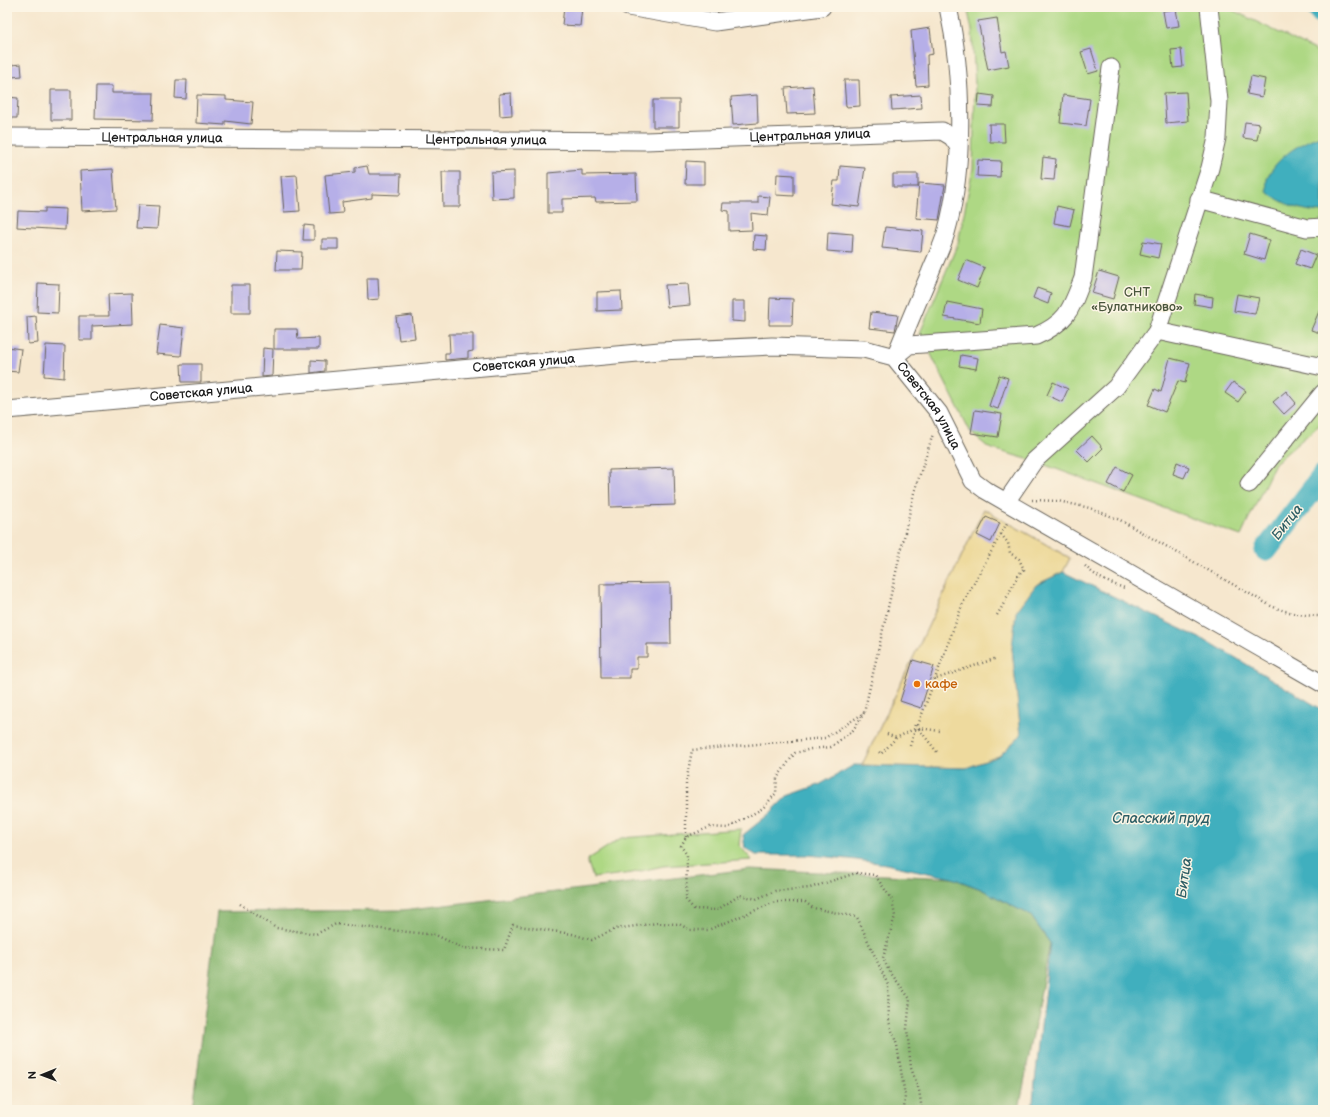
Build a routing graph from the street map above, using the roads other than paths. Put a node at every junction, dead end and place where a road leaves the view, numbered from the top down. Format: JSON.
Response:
{"nodes":[{"id":1,"x":628,"y":7,"type":"edge"},
{"id":2,"x":822,"y":7,"type":"edge"},
{"id":3,"x":948,"y":7,"type":"edge"},
{"id":4,"x":1209,"y":7,"type":"edge"},
{"id":5,"x":798,"y":9,"type":"edge"},
{"id":6,"x":659,"y":10,"type":"edge"},
{"id":7,"x":1111,"y":68,"type":"dead end"},
{"id":8,"x":7,"y":137,"type":"edge"},
{"id":9,"x":958,"y":146,"type":"junction"},
{"id":10,"x":1199,"y":199,"type":"junction"},
{"id":11,"x":1323,"y":227,"type":"edge"},
{"id":12,"x":1157,"y":330,"type":"junction"},
{"id":13,"x":894,"y":357,"type":"junction"},
{"id":14,"x":1323,"y":367,"type":"edge"},
{"id":15,"x":1323,"y":393,"type":"edge"},
{"id":16,"x":7,"y":410,"type":"edge"},
{"id":17,"x":1249,"y":484,"type":"dead end"},
{"id":18,"x":1006,"y":502,"type":"junction"},
{"id":19,"x":1323,"y":684,"type":"edge"}],
"edges":[{"from":1,"to":6,"type":"street"},
{"from":2,"to":5,"type":"street"},
{"from":3,"to":9,"type":"street"},
{"from":4,"to":10,"type":"street"},
{"from":5,"to":6,"type":"street"},
{"from":7,"to":13,"type":"street"},
{"from":8,"to":9,"type":"street","name":"Центральная улица"},
{"from":9,"to":13,"type":"street"},
{"from":10,"to":11,"type":"street"},
{"from":10,"to":12,"type":"street"},
{"from":12,"to":14,"type":"street"},
{"from":12,"to":18,"type":"street"},
{"from":13,"to":16,"type":"street","name":"Советская улица"},
{"from":13,"to":18,"type":"street","name":"Советская улица"},
{"from":15,"to":17,"type":"street"},
{"from":18,"to":19,"type":"street"}]}
